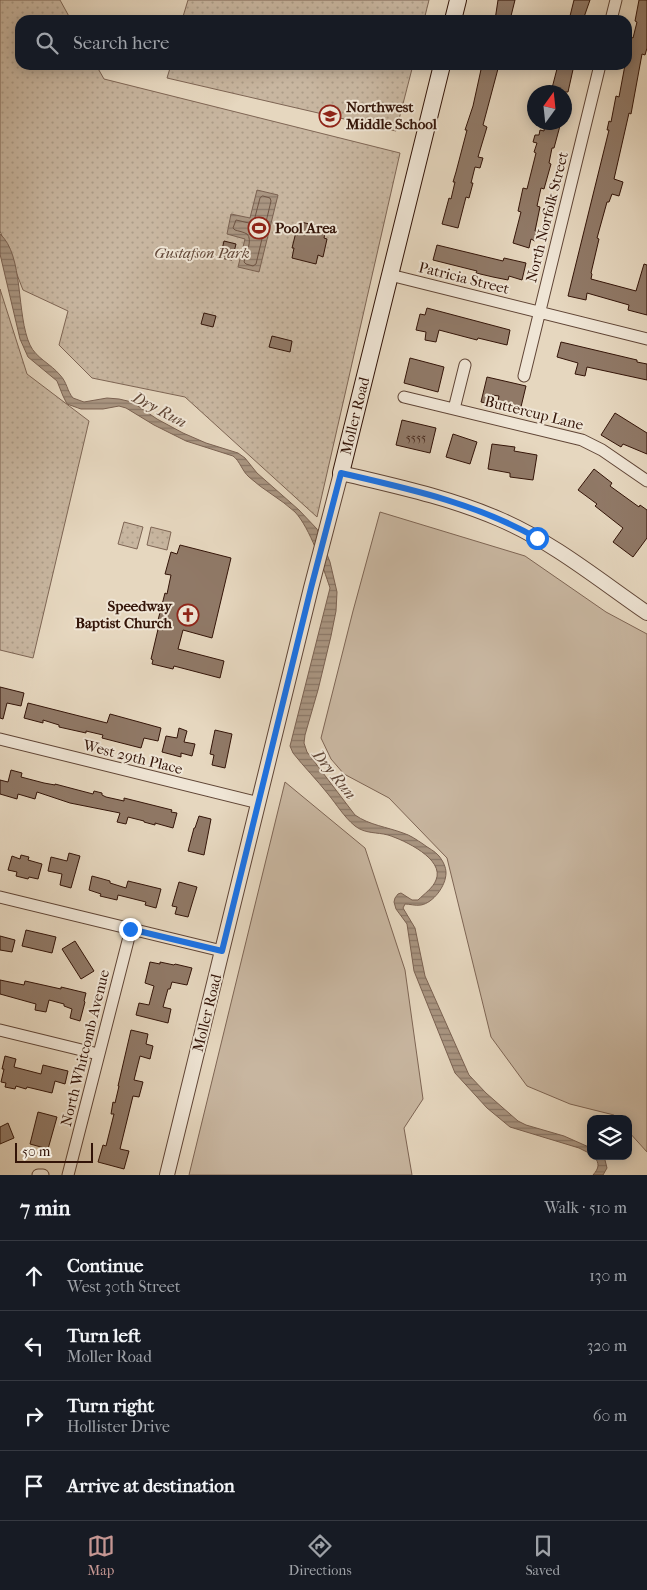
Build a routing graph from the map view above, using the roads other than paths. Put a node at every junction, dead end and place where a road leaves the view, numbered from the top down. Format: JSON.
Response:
{"nodes":[{"id":1,"x":458,"y":0,"type":"edge"},
{"id":2,"x":616,"y":0,"type":"edge"},
{"id":3,"x":454,"y":15,"type":"edge"},
{"id":4,"x":612,"y":15,"type":"edge"},
{"id":5,"x":441,"y":70,"type":"edge"},
{"id":6,"x":599,"y":70,"type":"edge"},
{"id":7,"x":390,"y":275,"type":"junction"},
{"id":8,"x":539,"y":312,"type":"junction"},
{"id":9,"x":647,"y":339,"type":"edge"},
{"id":10,"x":465,"y":365,"type":"dead end"},
{"id":11,"x":524,"y":376,"type":"dead end"},
{"id":12,"x":404,"y":397,"type":"dead end"},
{"id":13,"x":454,"y":409,"type":"junction"},
{"id":14,"x":341,"y":473,"type":"junction"},
{"id":15,"x":647,"y":481,"type":"edge"},
{"id":16,"x":647,"y":613,"type":"edge"},
{"id":17,"x":0,"y":739,"type":"edge"},
{"id":18,"x":259,"y":803,"type":"junction"},
{"id":19,"x":0,"y":897,"type":"edge"},
{"id":20,"x":130,"y":929,"type":"junction"},
{"id":21,"x":222,"y":951,"type":"junction"},
{"id":22,"x":0,"y":1030,"type":"edge"},
{"id":23,"x":98,"y":1054,"type":"junction"},
{"id":24,"x":38,"y":1175,"type":"edge"},
{"id":25,"x":43,"y":1175,"type":"edge"},
{"id":26,"x":68,"y":1175,"type":"edge"},
{"id":27,"x":167,"y":1175,"type":"edge"}],
"edges":[{"from":1,"to":3,"type":"main road"},
{"from":2,"to":4,"type":"street"},
{"from":5,"to":7,"type":"main road","name":"Moller Road"},
{"from":6,"to":8,"type":"street","name":"North Norfolk Street"},
{"from":7,"to":8,"type":"street","name":"Patricia Street"},
{"from":7,"to":14,"type":"main road","name":"Moller Road"},
{"from":8,"to":9,"type":"street","name":"Patricia Street"},
{"from":8,"to":11,"type":"street","name":"North Norfolk Street"},
{"from":10,"to":13,"type":"street"},
{"from":12,"to":13,"type":"street","name":"Buttercup Lane"},
{"from":13,"to":15,"type":"street","name":"Buttercup Lane"},
{"from":14,"to":16,"type":"street"},
{"from":14,"to":18,"type":"street","name":"Moller Road"},
{"from":17,"to":18,"type":"street","name":"West 29th Place"},
{"from":18,"to":21,"type":"street","name":"Moller Road"},
{"from":19,"to":20,"type":"street"},
{"from":20,"to":21,"type":"street"},
{"from":20,"to":23,"type":"street","name":"North Whitcomb Avenue"},
{"from":21,"to":27,"type":"street","name":"Moller Road"},
{"from":22,"to":23,"type":"street"},
{"from":23,"to":26,"type":"street","name":"North Whitcomb Avenue"},
{"from":24,"to":25,"type":"street"}]}
